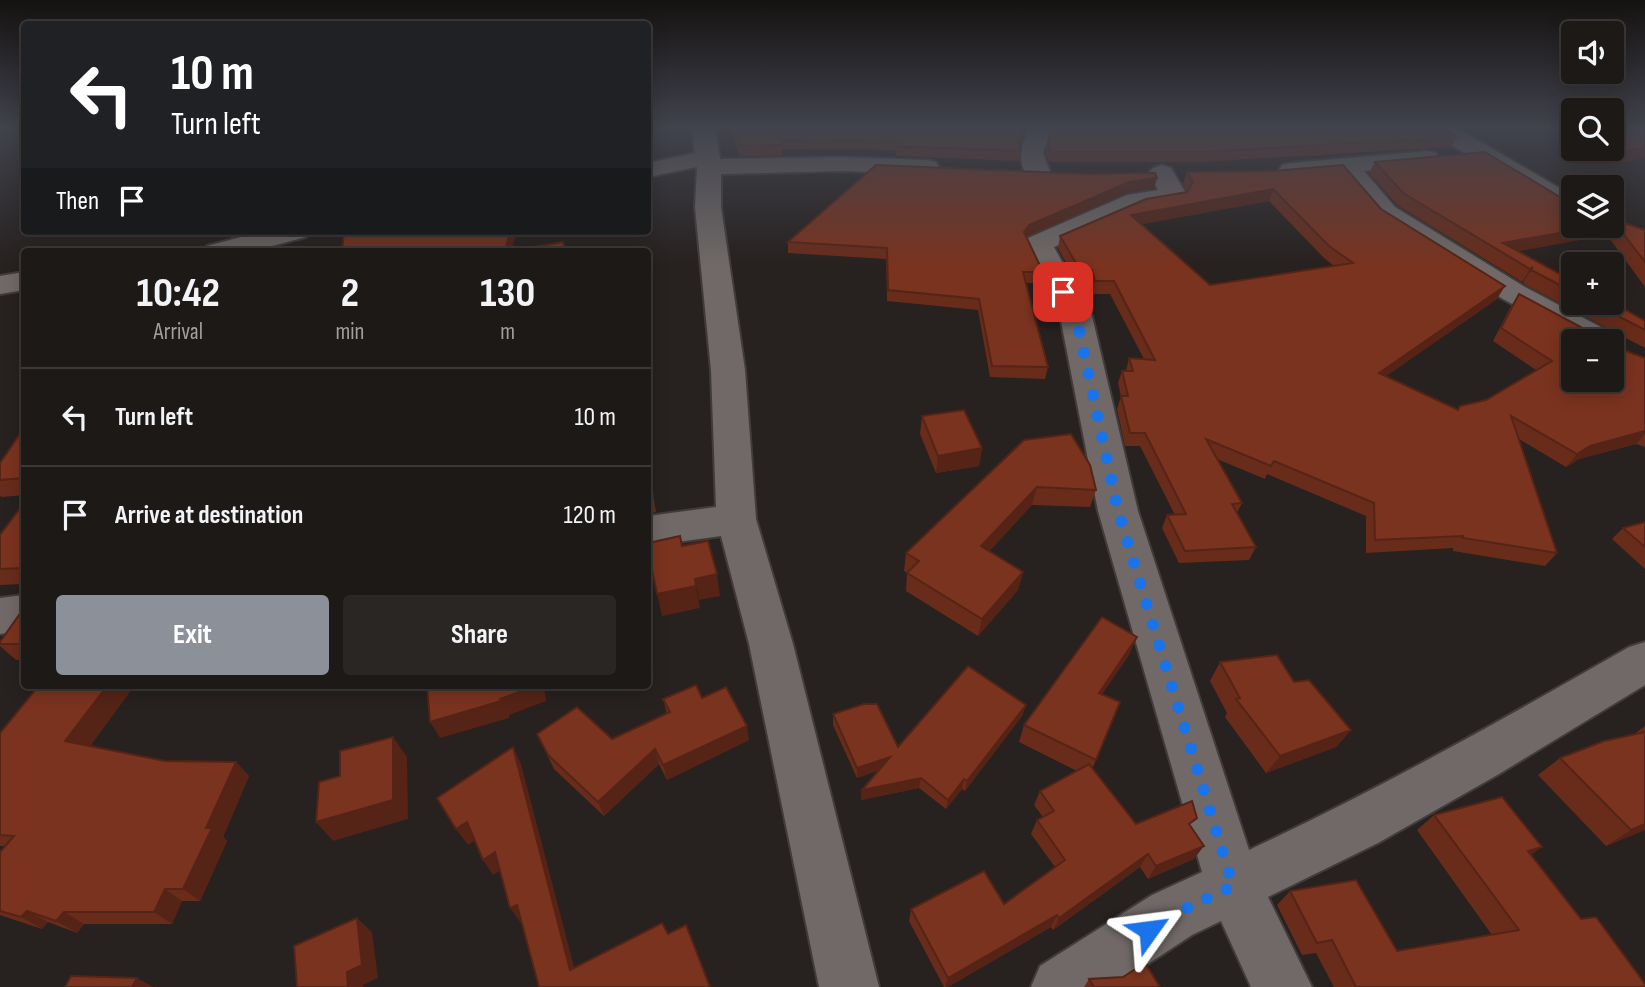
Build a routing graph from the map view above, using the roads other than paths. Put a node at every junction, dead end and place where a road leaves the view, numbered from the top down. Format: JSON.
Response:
{"nodes":[{"id":1,"x":707,"y":173,"type":"edge"},
{"id":2,"x":1162,"y":173,"type":"dead end"},
{"id":3,"x":1352,"y":173,"type":"edge"},
{"id":4,"x":1514,"y":173,"type":"edge"},
{"id":5,"x":1561,"y":200,"type":"edge"},
{"id":6,"x":281,"y":235,"type":"edge"},
{"id":7,"x":232,"y":248,"type":"edge"},
{"id":8,"x":21,"y":282,"type":"edge"},
{"id":9,"x":0,"y":285,"type":"edge"},
{"id":10,"x":1581,"y":329,"type":"edge"},
{"id":11,"x":736,"y":519,"type":"junction"},
{"id":12,"x":651,"y":531,"type":"edge"},
{"id":13,"x":21,"y":614,"type":"edge"},
{"id":14,"x":0,"y":616,"type":"edge"},
{"id":15,"x":1645,"y":661,"type":"edge"},
{"id":16,"x":1233,"y":886,"type":"junction"},
{"id":17,"x":849,"y":987,"type":"edge"},
{"id":18,"x":1060,"y":987,"type":"edge"},
{"id":19,"x":1282,"y":987,"type":"edge"}],
"edges":[{"from":1,"to":11,"type":"street"},
{"from":2,"to":16,"type":"street"},
{"from":3,"to":10,"type":"street"},
{"from":4,"to":5,"type":"street"},
{"from":6,"to":7,"type":"street"},
{"from":8,"to":9,"type":"street"},
{"from":11,"to":12,"type":"street"},
{"from":11,"to":17,"type":"street"},
{"from":13,"to":14,"type":"street"},
{"from":15,"to":16,"type":"street"},
{"from":16,"to":18,"type":"street"},
{"from":16,"to":19,"type":"street"}]}
